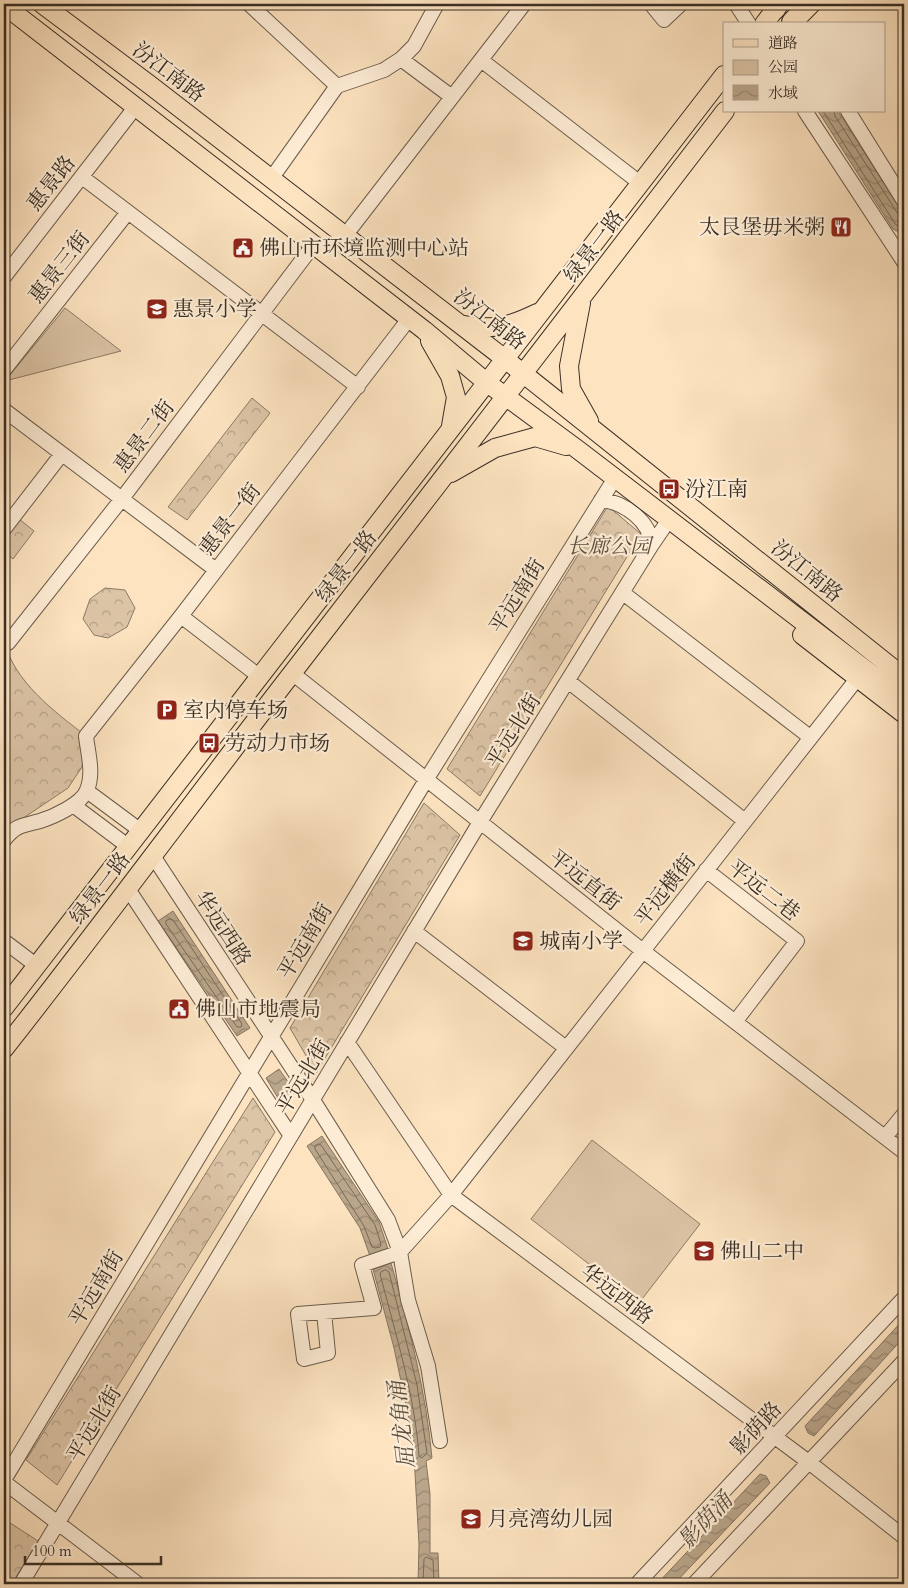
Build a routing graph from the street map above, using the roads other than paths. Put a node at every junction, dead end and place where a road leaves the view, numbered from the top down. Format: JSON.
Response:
{"nodes":[{"id":1,"x":249,"y":4,"type":"edge"},
{"id":2,"x":437,"y":4,"type":"edge"},
{"id":3,"x":524,"y":4,"type":"edge"},
{"id":4,"x":651,"y":4,"type":"edge"},
{"id":5,"x":680,"y":4,"type":"edge"},
{"id":6,"x":736,"y":4,"type":"edge"},
{"id":7,"x":808,"y":4,"type":"edge"},
{"id":8,"x":4,"y":5,"type":"edge"},
{"id":9,"x":53,"y":6,"type":"edge"},
{"id":10,"x":4,"y":17,"type":"edge"},
{"id":11,"x":747,"y":22,"type":"edge"},
{"id":12,"x":793,"y":22,"type":"edge"},
{"id":13,"x":401,"y":59,"type":"junction"},
{"id":14,"x":481,"y":60,"type":"junction"},
{"id":15,"x":723,"y":75,"type":"edge"},
{"id":16,"x":337,"y":86,"type":"junction"},
{"id":17,"x":452,"y":97,"type":"junction"},
{"id":18,"x":724,"y":112,"type":"edge"},
{"id":19,"x":806,"y":112,"type":"edge"},
{"id":20,"x":849,"y":112,"type":"edge"},
{"id":21,"x":130,"y":114,"type":"junction"},
{"id":22,"x":274,"y":175,"type":"junction"},
{"id":23,"x":82,"y":177,"type":"junction"},
{"id":24,"x":640,"y":183,"type":"junction"},
{"id":25,"x":904,"y":201,"type":"edge"},
{"id":26,"x":263,"y":211,"type":"junction"},
{"id":27,"x":128,"y":212,"type":"junction"},
{"id":28,"x":351,"y":228,"type":"junction"},
{"id":29,"x":310,"y":251,"type":"junction"},
{"id":30,"x":903,"y":260,"type":"edge"},
{"id":31,"x":4,"y":277,"type":"edge"},
{"id":32,"x":582,"y":299,"type":"junction"},
{"id":33,"x":542,"y":310,"type":"junction"},
{"id":34,"x":262,"y":314,"type":"junction"},
{"id":35,"x":404,"y":324,"type":"junction"},
{"id":36,"x":467,"y":326,"type":"junction"},
{"id":37,"x":424,"y":330,"type":"junction"},
{"id":38,"x":433,"y":346,"type":"junction"},
{"id":39,"x":505,"y":358,"type":"junction"},
{"id":40,"x":4,"y":370,"type":"edge"},
{"id":41,"x":524,"y":374,"type":"junction"},
{"id":42,"x":486,"y":382,"type":"junction"},
{"id":43,"x":358,"y":386,"type":"junction"},
{"id":44,"x":506,"y":397,"type":"junction"},
{"id":45,"x":4,"y":410,"type":"edge"},
{"id":46,"x":450,"y":429,"type":"junction"},
{"id":47,"x":594,"y":430,"type":"junction"},
{"id":48,"x":550,"y":441,"type":"junction"},
{"id":49,"x":577,"y":449,"type":"junction"},
{"id":50,"x":61,"y":455,"type":"junction"},
{"id":51,"x":442,"y":478,"type":"junction"},
{"id":52,"x":608,"y":488,"type":"junction"},
{"id":53,"x":121,"y":500,"type":"junction"},
{"id":54,"x":664,"y":528,"type":"junction"},
{"id":55,"x":4,"y":529,"type":"edge"},
{"id":56,"x":651,"y":546,"type":"junction"},
{"id":57,"x":216,"y":570,"type":"junction"},
{"id":58,"x":623,"y":593,"type":"junction"},
{"id":59,"x":181,"y":616,"type":"junction"},
{"id":60,"x":8,"y":643,"type":"dead end"},
{"id":61,"x":904,"y":658,"type":"edge"},
{"id":62,"x":881,"y":659,"type":"junction"},
{"id":63,"x":292,"y":673,"type":"junction"},
{"id":64,"x":861,"y":673,"type":"junction"},
{"id":65,"x":260,"y":676,"type":"junction"},
{"id":66,"x":904,"y":676,"type":"edge"},
{"id":67,"x":568,"y":681,"type":"junction"},
{"id":68,"x":904,"y":698,"type":"edge"},
{"id":69,"x":904,"y":714,"type":"edge"},
{"id":70,"x":810,"y":737,"type":"junction"},
{"id":71,"x":426,"y":780,"type":"junction"},
{"id":72,"x":87,"y":791,"type":"junction"},
{"id":73,"x":73,"y":806,"type":"junction"},
{"id":74,"x":744,"y":821,"type":"junction"},
{"id":75,"x":480,"y":822,"type":"junction"},
{"id":76,"x":141,"y":831,"type":"junction"},
{"id":77,"x":4,"y":840,"type":"edge"},
{"id":78,"x":129,"y":847,"type":"junction"},
{"id":79,"x":153,"y":856,"type":"junction"},
{"id":80,"x":706,"y":870,"type":"junction"},
{"id":81,"x":128,"y":889,"type":"junction"},
{"id":82,"x":414,"y":931,"type":"junction"},
{"id":83,"x":4,"y":941,"type":"edge"},
{"id":84,"x":643,"y":951,"type":"junction"},
{"id":85,"x":37,"y":966,"type":"junction"},
{"id":86,"x":4,"y":1008,"type":"edge"},
{"id":87,"x":735,"y":1022,"type":"junction"},
{"id":88,"x":271,"y":1037,"type":"junction"},
{"id":89,"x":347,"y":1042,"type":"junction"},
{"id":90,"x":566,"y":1048,"type":"junction"},
{"id":91,"x":4,"y":1049,"type":"edge"},
{"id":92,"x":249,"y":1073,"type":"junction"},
{"id":93,"x":313,"y":1100,"type":"junction"},
{"id":94,"x":904,"y":1114,"type":"edge"},
{"id":95,"x":291,"y":1136,"type":"junction"},
{"id":96,"x":886,"y":1137,"type":"junction"},
{"id":97,"x":904,"y":1152,"type":"edge"},
{"id":98,"x":451,"y":1195,"type":"junction"},
{"id":99,"x":400,"y":1252,"type":"junction"},
{"id":100,"x":904,"y":1298,"type":"edge"},
{"id":101,"x":324,"y":1312,"type":"dead end"},
{"id":102,"x":904,"y":1361,"type":"edge"},
{"id":103,"x":775,"y":1437,"type":"junction"},
{"id":104,"x":440,"y":1440,"type":"dead end"},
{"id":105,"x":810,"y":1463,"type":"junction"},
{"id":106,"x":4,"y":1481,"type":"edge"},
{"id":107,"x":58,"y":1523,"type":"junction"},
{"id":108,"x":904,"y":1538,"type":"edge"},
{"id":109,"x":21,"y":1584,"type":"edge"},
{"id":110,"x":138,"y":1584,"type":"edge"},
{"id":111,"x":637,"y":1584,"type":"edge"},
{"id":112,"x":694,"y":1584,"type":"edge"}],
"edges":[{"from":1,"to":16,"type":"street"},
{"from":2,"to":13,"type":"street"},
{"from":3,"to":14,"type":"street"},
{"from":4,"to":5,"type":"street"},
{"from":6,"to":11,"type":"street"},
{"from":7,"to":12,"type":"highway"},
{"from":8,"to":26,"type":"main road"},
{"from":9,"to":22,"type":"main road","name":"汾江南路"},
{"from":10,"to":21,"type":"main road"},
{"from":13,"to":16,"type":"street"},
{"from":13,"to":17,"type":"street"},
{"from":14,"to":17,"type":"street"},
{"from":14,"to":24,"type":"street"},
{"from":15,"to":24,"type":"main road","name":"绿景一路"},
{"from":16,"to":22,"type":"street"},
{"from":17,"to":28,"type":"street"},
{"from":18,"to":32,"type":"main road","name":"绿景一路"},
{"from":19,"to":30,"type":"street"},
{"from":20,"to":25,"type":"street"},
{"from":21,"to":23,"type":"street","name":"惠景路"},
{"from":21,"to":26,"type":"main road"},
{"from":22,"to":28,"type":"main road"},
{"from":22,"to":36,"type":"main road","name":"汾江南路"},
{"from":23,"to":27,"type":"street"},
{"from":23,"to":31,"type":"street","name":"惠景路"},
{"from":24,"to":33,"type":"main road","name":"绿景一路"},
{"from":26,"to":29,"type":"main road"},
{"from":26,"to":37,"type":"main road"},
{"from":27,"to":34,"type":"street"},
{"from":27,"to":40,"type":"street","name":"惠景三街"},
{"from":28,"to":36,"type":"main road"},
{"from":29,"to":34,"type":"street","name":"惠景二街"},
{"from":29,"to":35,"type":"main road"},
{"from":32,"to":41,"type":"main road","name":"绿景一路"},
{"from":32,"to":47,"type":"main road"},
{"from":33,"to":36,"type":"main road"},
{"from":33,"to":39,"type":"main road","name":"绿景一路"},
{"from":34,"to":43,"type":"street"},
{"from":34,"to":53,"type":"street","name":"惠景二街"},
{"from":35,"to":38,"type":"main road"},
{"from":35,"to":43,"type":"street","name":"惠景一街"},
{"from":36,"to":39,"type":"main road","name":"汾江南路"},
{"from":37,"to":38,"type":"main road"},
{"from":37,"to":42,"type":"main road","name":"汾江南路"},
{"from":38,"to":46,"type":"main road"},
{"from":39,"to":41,"type":"main road","name":"汾江南路"},
{"from":39,"to":42,"type":"main road","name":"绿景一路"},
{"from":41,"to":44,"type":"main road","name":"绿景一路"},
{"from":41,"to":47,"type":"main road","name":"汾江南路"},
{"from":42,"to":44,"type":"main road","name":"汾江南路"},
{"from":42,"to":46,"type":"main road","name":"绿景一路"},
{"from":43,"to":57,"type":"street","name":"惠景一街"},
{"from":44,"to":49,"type":"main road","name":"汾江南路"},
{"from":44,"to":51,"type":"main road","name":"绿景一路"},
{"from":45,"to":50,"type":"street"},
{"from":46,"to":65,"type":"main road","name":"绿景一路"},
{"from":47,"to":62,"type":"main road","name":"汾江南路"},
{"from":48,"to":49,"type":"main road"},
{"from":48,"to":51,"type":"main road"},
{"from":48,"to":52,"type":"main road"},
{"from":49,"to":52,"type":"main road","name":"汾江南路"},
{"from":50,"to":53,"type":"street"},
{"from":50,"to":55,"type":"street"},
{"from":51,"to":63,"type":"main road","name":"绿景一路"},
{"from":52,"to":54,"type":"main road"},
{"from":52,"to":56,"type":"street"},
{"from":52,"to":64,"type":"main road","name":"汾江南路"},
{"from":52,"to":71,"type":"street","name":"平远南街"},
{"from":53,"to":57,"type":"street"},
{"from":53,"to":60,"type":"street","name":"惠景二街"},
{"from":54,"to":56,"type":"street","name":"平远北街"},
{"from":54,"to":64,"type":"main road"},
{"from":56,"to":58,"type":"street","name":"平远北街"},
{"from":57,"to":59,"type":"street","name":"惠景一街"},
{"from":58,"to":67,"type":"street","name":"平远北街"},
{"from":58,"to":70,"type":"street"},
{"from":59,"to":65,"type":"street"},
{"from":59,"to":72,"type":"street","name":"惠景一街"},
{"from":61,"to":62,"type":"main road"},
{"from":62,"to":66,"type":"main road","name":"汾江南路"},
{"from":63,"to":71,"type":"street","name":"平远直街"},
{"from":63,"to":79,"type":"main road","name":"绿景一路"},
{"from":64,"to":68,"type":"main road","name":"汾江南路"},
{"from":64,"to":69,"type":"main road"},
{"from":64,"to":70,"type":"street","name":"平远横街"},
{"from":65,"to":76,"type":"main road","name":"绿景一路"},
{"from":67,"to":74,"type":"street"},
{"from":67,"to":75,"type":"street","name":"平远北街"},
{"from":70,"to":74,"type":"street","name":"平远横街"},
{"from":71,"to":75,"type":"street","name":"平远直街"},
{"from":71,"to":88,"type":"street","name":"平远南街"},
{"from":72,"to":73,"type":"street"},
{"from":72,"to":76,"type":"street"},
{"from":73,"to":77,"type":"street"},
{"from":73,"to":78,"type":"street"},
{"from":74,"to":80,"type":"street","name":"平远横街"},
{"from":75,"to":82,"type":"street","name":"平远北街"},
{"from":75,"to":84,"type":"street","name":"平远直街"},
{"from":76,"to":78,"type":"main road","name":"绿景一路"},
{"from":78,"to":85,"type":"main road","name":"绿景一路"},
{"from":79,"to":81,"type":"main road","name":"绿景一路"},
{"from":79,"to":88,"type":"street","name":"华远西路"},
{"from":80,"to":84,"type":"street","name":"平远横街"},
{"from":80,"to":87,"type":"street","name":"平远二巷"},
{"from":81,"to":91,"type":"main road","name":"绿景一路"},
{"from":81,"to":92,"type":"street"},
{"from":82,"to":89,"type":"street","name":"平远北街"},
{"from":82,"to":90,"type":"street"},
{"from":83,"to":85,"type":"street"},
{"from":84,"to":87,"type":"street","name":"平远直街"},
{"from":84,"to":90,"type":"street","name":"平远横街"},
{"from":85,"to":86,"type":"main road","name":"绿景一路"},
{"from":87,"to":96,"type":"street","name":"平远直街"},
{"from":88,"to":92,"type":"street","name":"平远南街"},
{"from":88,"to":93,"type":"street","name":"华远西路"},
{"from":89,"to":93,"type":"street","name":"平远北街"},
{"from":89,"to":98,"type":"street","name":"华远西路"},
{"from":90,"to":98,"type":"street","name":"平远横街"},
{"from":92,"to":95,"type":"street"},
{"from":92,"to":106,"type":"street","name":"平远南街"},
{"from":93,"to":95,"type":"street","name":"平远北街"},
{"from":93,"to":99,"type":"street","name":"华远西路"},
{"from":94,"to":96,"type":"street"},
{"from":95,"to":107,"type":"street","name":"平远北街"},
{"from":96,"to":97,"type":"street","name":"平远直街"},
{"from":98,"to":99,"type":"street","name":"平远横街"},
{"from":98,"to":103,"type":"street","name":"华远西路"},
{"from":99,"to":101,"type":"street"},
{"from":99,"to":104,"type":"street","name":"华远西路"},
{"from":100,"to":103,"type":"street","name":"影荫路"},
{"from":102,"to":105,"type":"street"},
{"from":103,"to":105,"type":"street","name":"华远西路"},
{"from":103,"to":111,"type":"street","name":"影荫路"},
{"from":105,"to":108,"type":"street","name":"华远西路"},
{"from":105,"to":112,"type":"street"},
{"from":106,"to":107,"type":"street"},
{"from":107,"to":109,"type":"street","name":"平远北街"},
{"from":107,"to":110,"type":"street"}]}
